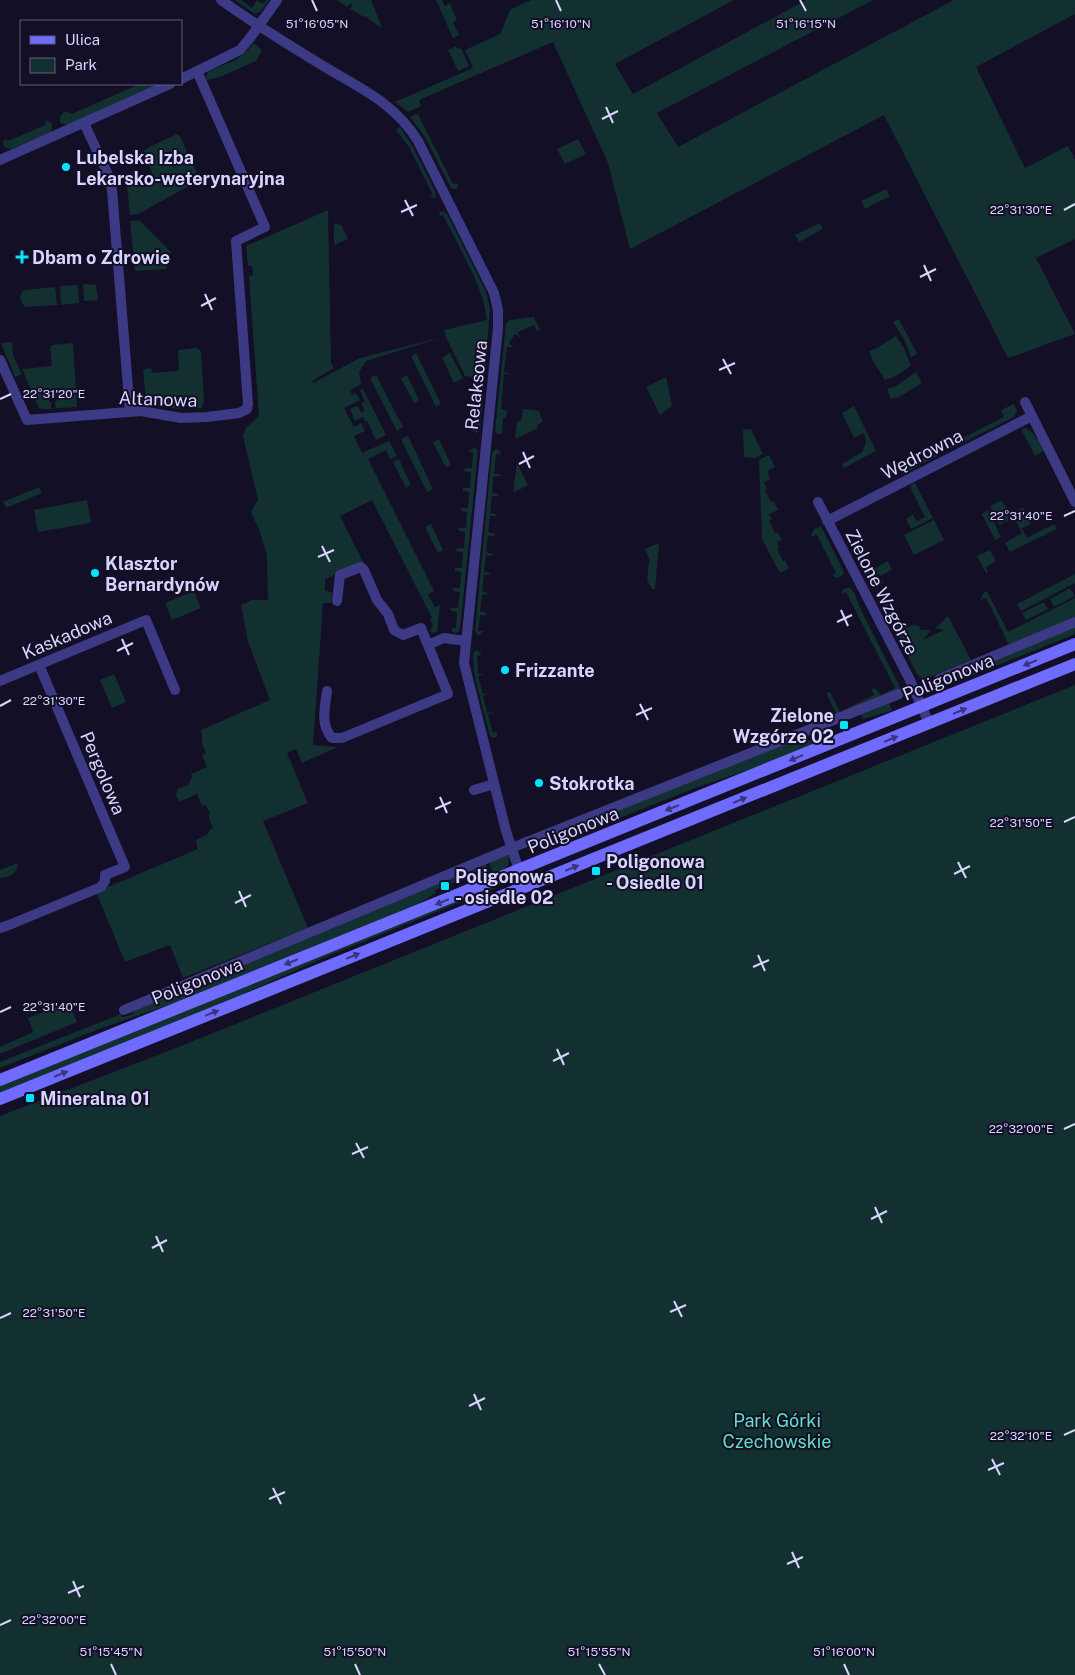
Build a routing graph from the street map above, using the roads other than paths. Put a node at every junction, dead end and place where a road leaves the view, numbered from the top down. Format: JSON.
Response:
{"nodes":[{"id":1,"x":221,"y":0,"type":"edge"},
{"id":2,"x":277,"y":0,"type":"edge"},
{"id":3,"x":259,"y":26,"type":"junction"},
{"id":4,"x":197,"y":72,"type":"junction"},
{"id":5,"x":182,"y":79,"type":"edge"},
{"id":6,"x":168,"y":85,"type":"edge"},
{"id":7,"x":84,"y":123,"type":"junction"},
{"id":8,"x":0,"y":160,"type":"edge"},
{"id":9,"x":0,"y":360,"type":"edge"},
{"id":10,"x":2,"y":373,"type":"edge"},
{"id":11,"x":1024,"y":402,"type":"dead end"},
{"id":12,"x":130,"y":412,"type":"junction"},
{"id":13,"x":1032,"y":416,"type":"junction"},
{"id":14,"x":818,"y":502,"type":"dead end"},
{"id":15,"x":1075,"y":502,"type":"edge"},
{"id":16,"x":827,"y":520,"type":"junction"},
{"id":17,"x":337,"y":602,"type":"dead end"},
{"id":18,"x":1075,"y":622,"type":"edge"},
{"id":19,"x":465,"y":641,"type":"junction"},
{"id":20,"x":1075,"y":644,"type":"edge"},
{"id":21,"x":428,"y":645,"type":"junction"},
{"id":22,"x":39,"y":664,"type":"junction"},
{"id":23,"x":1075,"y":664,"type":"edge"},
{"id":24,"x":939,"y":679,"type":"dead end"},
{"id":25,"x":0,"y":680,"type":"edge"},
{"id":26,"x":175,"y":690,"type":"dead end"},
{"id":27,"x":327,"y":691,"type":"dead end"},
{"id":28,"x":899,"y":694,"type":"dead end"},
{"id":29,"x":922,"y":707,"type":"junction"},
{"id":30,"x":929,"y":724,"type":"junction"},
{"id":31,"x":494,"y":784,"type":"junction"},
{"id":32,"x":474,"y":790,"type":"dead end"},
{"id":33,"x":512,"y":848,"type":"junction"},
{"id":34,"x":519,"y":870,"type":"junction"},
{"id":35,"x":526,"y":886,"type":"junction"},
{"id":36,"x":0,"y":928,"type":"edge"},
{"id":37,"x":124,"y":1010,"type":"dead end"},
{"id":38,"x":0,"y":1080,"type":"edge"},
{"id":39,"x":0,"y":1099,"type":"edge"}],
"edges":[{"from":1,"to":3,"type":"street","name":"Relaksowa"},
{"from":2,"to":3,"type":"street"},
{"from":3,"to":4,"type":"street"},
{"from":3,"to":19,"type":"street","name":"Relaksowa"},
{"from":4,"to":5,"type":"street"},
{"from":4,"to":12,"type":"street","name":"Altanowa"},
{"from":6,"to":7,"type":"street"},
{"from":7,"to":8,"type":"street"},
{"from":7,"to":12,"type":"street"},
{"from":9,"to":10,"type":"street"},
{"from":10,"to":12,"type":"street","name":"Altanowa"},
{"from":11,"to":13,"type":"street"},
{"from":13,"to":15,"type":"street"},
{"from":13,"to":16,"type":"street","name":"Wędrowna"},
{"from":14,"to":16,"type":"street","name":"Zielone Wzgórze"},
{"from":16,"to":29,"type":"street","name":"Zielone Wzgórze"},
{"from":17,"to":21,"type":"street"},
{"from":18,"to":24,"type":"street"},
{"from":19,"to":21,"type":"street"},
{"from":19,"to":31,"type":"street","name":"Relaksowa"},
{"from":20,"to":29,"type":"main road","name":"Poligonowa","one_way":true},
{"from":21,"to":27,"type":"street"},
{"from":22,"to":25,"type":"street","name":"Kaskadowa"},
{"from":22,"to":26,"type":"street","name":"Kaskadowa"},
{"from":22,"to":36,"type":"street","name":"Pergolowa"},
{"from":30,"to":23,"type":"main road","name":"Poligonowa","one_way":true},
{"from":28,"to":33,"type":"street"},
{"from":29,"to":30,"type":"street","name":"Zielone Wzgórze"},
{"from":29,"to":34,"type":"main road","name":"Poligonowa","one_way":true},
{"from":35,"to":30,"type":"main road","name":"Poligonowa","one_way":true},
{"from":31,"to":32,"type":"street"},
{"from":31,"to":33,"type":"street","name":"Relaksowa"},
{"from":33,"to":34,"type":"street","name":"Relaksowa"},
{"from":33,"to":37,"type":"street"},
{"from":34,"to":35,"type":"street","name":"Relaksowa"},
{"from":34,"to":38,"type":"main road","name":"Poligonowa","one_way":true},
{"from":39,"to":35,"type":"main road","name":"Poligonowa","one_way":true}]}
